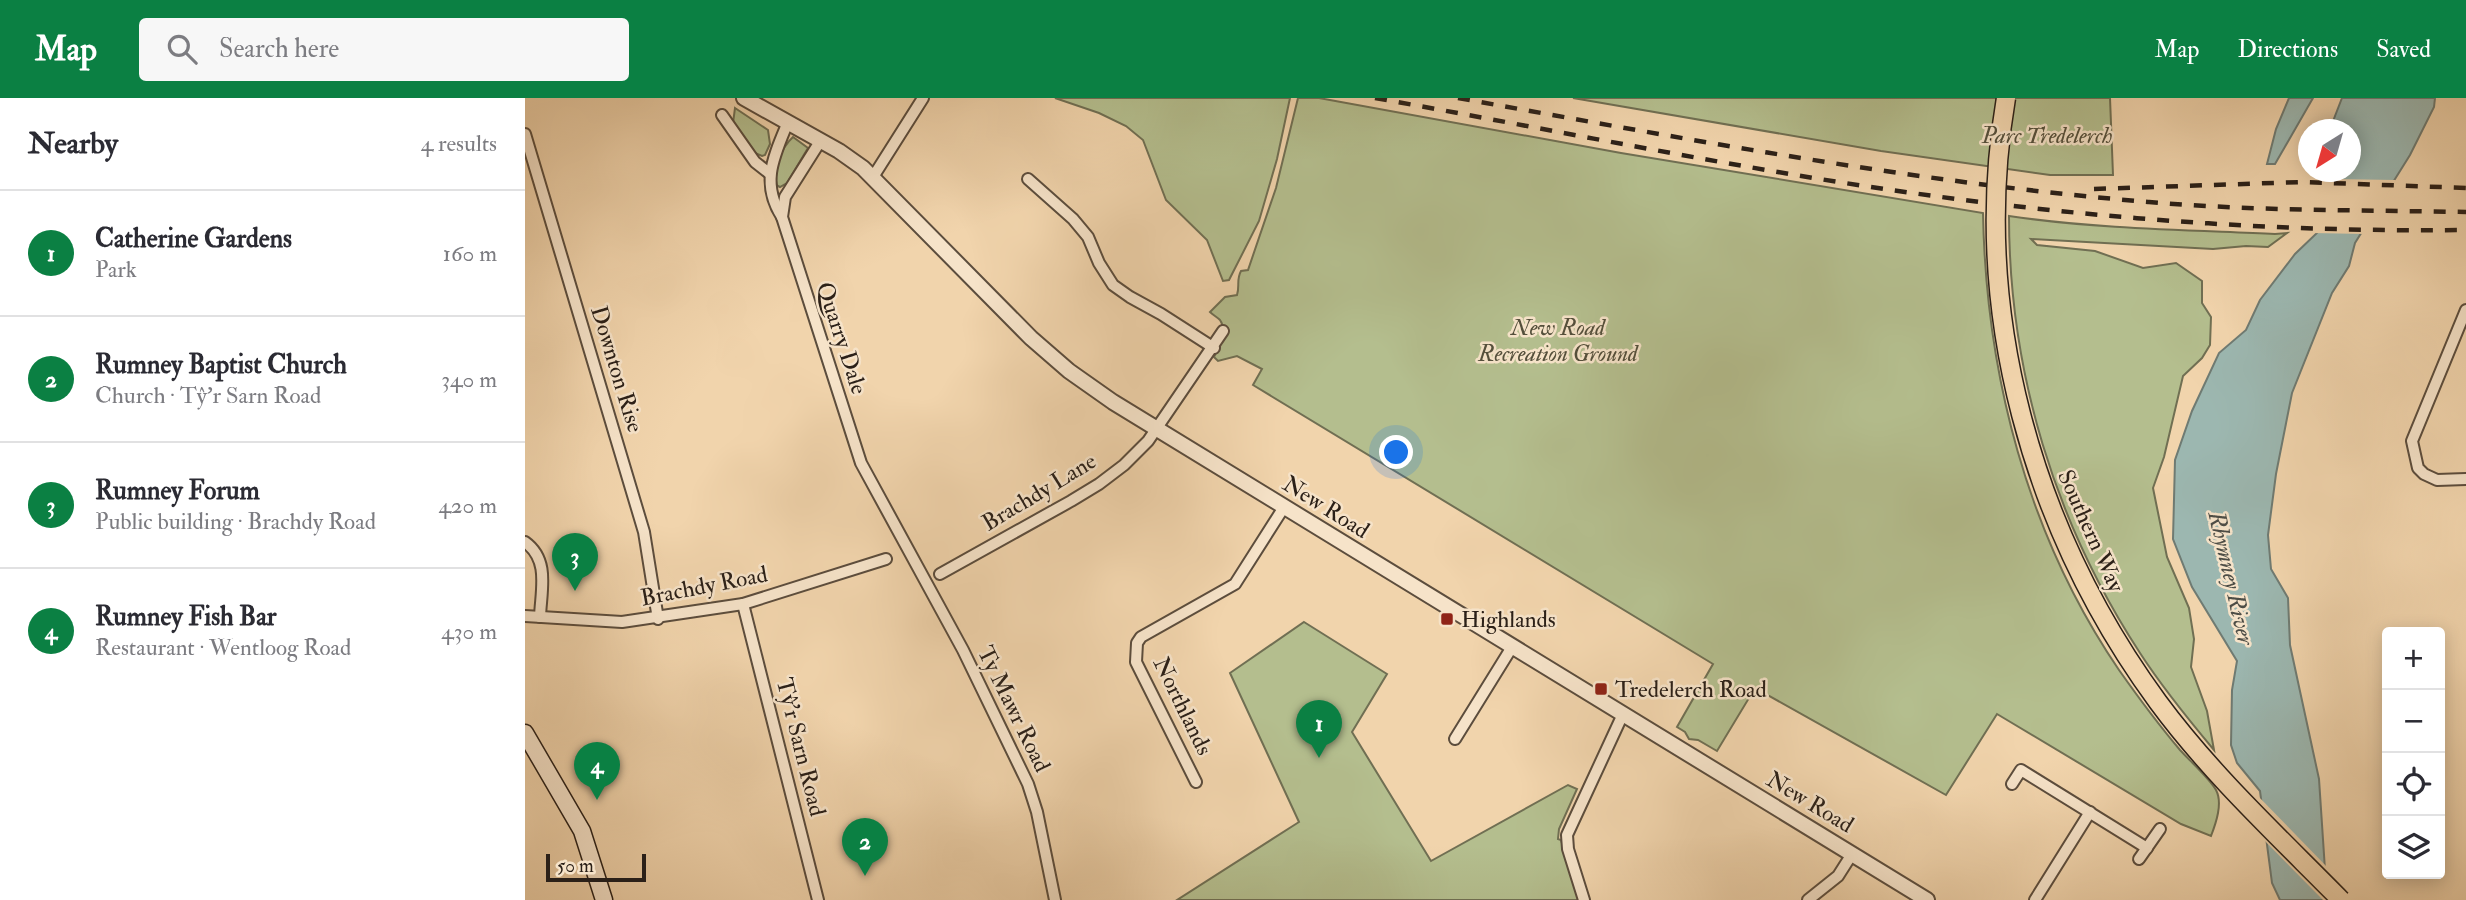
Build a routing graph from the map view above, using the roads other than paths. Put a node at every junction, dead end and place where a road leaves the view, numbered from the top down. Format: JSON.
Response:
{"nodes":[{"id":1,"x":744,"y":98,"type":"edge"},
{"id":2,"x":923,"y":98,"type":"edge"},
{"id":3,"x":2006,"y":98,"type":"edge"},
{"id":4,"x":722,"y":115,"type":"dead end"},
{"id":5,"x":788,"y":122,"type":"junction"},
{"id":6,"x":525,"y":134,"type":"edge"},
{"id":7,"x":821,"y":140,"type":"junction"},
{"id":8,"x":769,"y":173,"type":"junction"},
{"id":9,"x":873,"y":177,"type":"junction"},
{"id":10,"x":1028,"y":179,"type":"dead end"},
{"id":11,"x":782,"y":217,"type":"junction"},
{"id":12,"x":2466,"y":310,"type":"edge"},
{"id":13,"x":1223,"y":331,"type":"dead end"},
{"id":14,"x":1214,"y":348,"type":"junction"},
{"id":15,"x":1155,"y":429,"type":"junction"},
{"id":16,"x":2466,"y":479,"type":"edge"},
{"id":17,"x":1284,"y":507,"type":"junction"},
{"id":18,"x":525,"y":542,"type":"edge"},
{"id":19,"x":906,"y":547,"type":"joint"},
{"id":20,"x":886,"y":559,"type":"dead end"},
{"id":21,"x":940,"y":574,"type":"dead end"},
{"id":22,"x":743,"y":604,"type":"junction"},
{"id":23,"x":525,"y":616,"type":"edge"},
{"id":24,"x":540,"y":617,"type":"junction"},
{"id":25,"x":658,"y":619,"type":"junction"},
{"id":26,"x":1512,"y":647,"type":"junction"},
{"id":27,"x":1623,"y":714,"type":"junction"},
{"id":28,"x":525,"y":733,"type":"edge"},
{"id":29,"x":1455,"y":738,"type":"dead end"},
{"id":30,"x":1196,"y":782,"type":"dead end"},
{"id":31,"x":2012,"y":784,"type":"dead end"},
{"id":32,"x":2090,"y":812,"type":"junction"},
{"id":33,"x":2160,"y":830,"type":"dead end"},
{"id":34,"x":2147,"y":848,"type":"junction"},
{"id":35,"x":1852,"y":854,"type":"junction"},
{"id":36,"x":2139,"y":859,"type":"dead end"},
{"id":37,"x":604,"y":900,"type":"edge"},
{"id":38,"x":818,"y":900,"type":"edge"},
{"id":39,"x":1055,"y":900,"type":"edge"},
{"id":40,"x":1584,"y":900,"type":"edge"},
{"id":41,"x":1808,"y":900,"type":"edge"},
{"id":42,"x":1927,"y":900,"type":"edge"},
{"id":43,"x":2035,"y":900,"type":"edge"},
{"id":44,"x":2341,"y":900,"type":"edge"}],
"edges":[{"from":1,"to":5,"type":"street","name":"New Road"},
{"from":2,"to":9,"type":"street"},
{"from":3,"to":44,"type":"main road","name":"Southern Way","bridge":true},
{"from":4,"to":8,"type":"street"},
{"from":5,"to":7,"type":"street","name":"New Road"},
{"from":5,"to":8,"type":"street"},
{"from":6,"to":25,"type":"street","name":"Downton Rise"},
{"from":7,"to":9,"type":"street","name":"New Road"},
{"from":7,"to":11,"type":"street"},
{"from":8,"to":11,"type":"street","name":"Quarry Dale"},
{"from":9,"to":15,"type":"street","name":"New Road"},
{"from":10,"to":14,"type":"street"},
{"from":11,"to":19,"type":"street","name":"Quarry Dale"},
{"from":12,"to":16,"type":"street"},
{"from":13,"to":14,"type":"street","name":"Brachdy Lane"},
{"from":14,"to":15,"type":"street","name":"Brachdy Lane"},
{"from":15,"to":17,"type":"street","name":"New Road"},
{"from":15,"to":21,"type":"street","name":"Brachdy Lane"},
{"from":17,"to":26,"type":"street","name":"New Road"},
{"from":17,"to":30,"type":"street","name":"Northlands"},
{"from":18,"to":24,"type":"street"},
{"from":19,"to":39,"type":"street","name":"Ty Mawr Road"},
{"from":20,"to":22,"type":"street","name":"Brachdy Road"},
{"from":22,"to":25,"type":"street","name":"Brachdy Road"},
{"from":22,"to":38,"type":"street","name":"Tŷ'r Sarn Road"},
{"from":23,"to":24,"type":"street","name":"Brachdy Road"},
{"from":24,"to":25,"type":"street","name":"Brachdy Road"},
{"from":26,"to":27,"type":"street","name":"New Road"},
{"from":26,"to":29,"type":"street"},
{"from":27,"to":35,"type":"street","name":"New Road"},
{"from":27,"to":40,"type":"street"},
{"from":28,"to":37,"type":"main road"},
{"from":31,"to":32,"type":"street"},
{"from":32,"to":34,"type":"street"},
{"from":32,"to":43,"type":"street"},
{"from":33,"to":34,"type":"street"},
{"from":34,"to":36,"type":"street"},
{"from":35,"to":41,"type":"street"},
{"from":35,"to":42,"type":"street","name":"New Road"}]}
